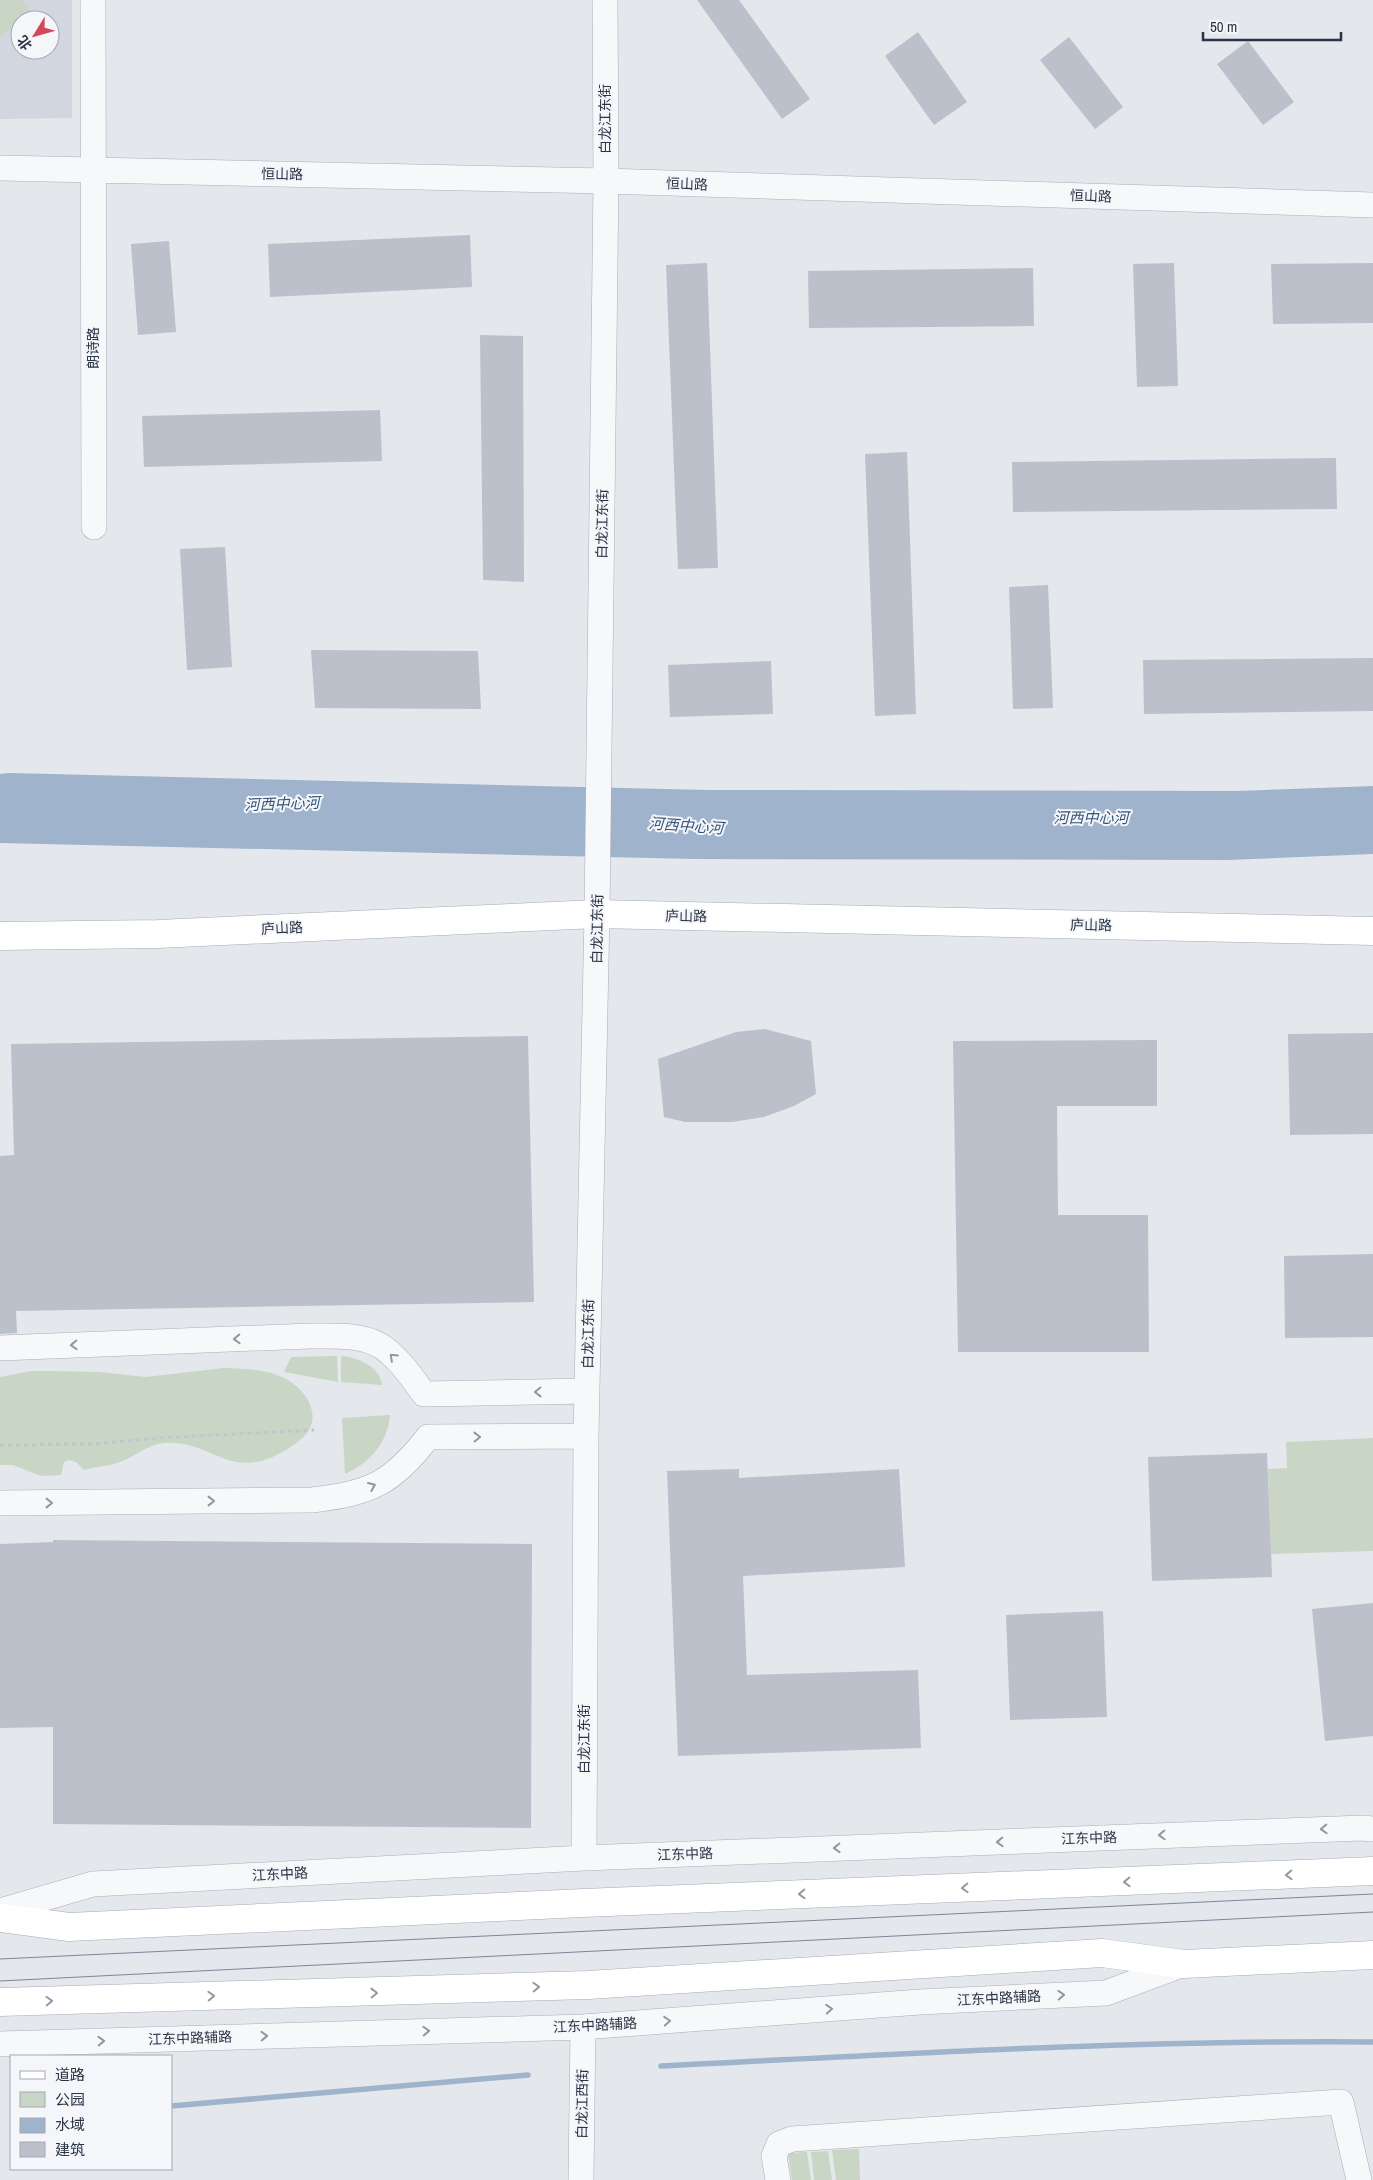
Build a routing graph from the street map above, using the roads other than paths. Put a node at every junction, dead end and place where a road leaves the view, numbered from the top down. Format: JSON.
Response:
{"nodes":[{"id":1,"x":93,"y":0,"type":"edge"},
{"id":2,"x":605,"y":0,"type":"edge"},
{"id":3,"x":0,"y":168,"type":"edge"},
{"id":4,"x":93,"y":170,"type":"junction"},
{"id":5,"x":606,"y":181,"type":"junction"},
{"id":6,"x":1373,"y":205,"type":"edge"},
{"id":7,"x":94,"y":527,"type":"dead end"},
{"id":8,"x":597,"y":914,"type":"junction"},
{"id":9,"x":1373,"y":931,"type":"edge"},
{"id":10,"x":0,"y":936,"type":"edge"},
{"id":11,"x":0,"y":1348,"type":"edge"},
{"id":12,"x":587,"y":1391,"type":"junction"},
{"id":13,"x":586,"y":1436,"type":"junction"},
{"id":14,"x":0,"y":1503,"type":"edge"},
{"id":15,"x":1373,"y":1829,"type":"edge"},
{"id":16,"x":584,"y":1858,"type":"junction"},
{"id":17,"x":1373,"y":1871,"type":"edge"},
{"id":18,"x":0,"y":1911,"type":"edge"},
{"id":19,"x":0,"y":1918,"type":"edge"},
{"id":20,"x":1373,"y":1955,"type":"edge"},
{"id":21,"x":1184,"y":1964,"type":"junction"},
{"id":22,"x":0,"y":2002,"type":"edge"},
{"id":23,"x":584,"y":2027,"type":"junction"},
{"id":24,"x":0,"y":2044,"type":"edge"},
{"id":25,"x":581,"y":2180,"type":"edge"},
{"id":26,"x":778,"y":2180,"type":"edge"},
{"id":27,"x":1359,"y":2180,"type":"edge"}],
"edges":[{"from":1,"to":4,"type":"street","name":"朗诗路"},
{"from":2,"to":5,"type":"street","name":"白龙江东街"},
{"from":3,"to":4,"type":"street","name":"恒山路"},
{"from":4,"to":5,"type":"street","name":"恒山路"},
{"from":4,"to":7,"type":"street","name":"朗诗路"},
{"from":5,"to":6,"type":"street","name":"恒山路"},
{"from":5,"to":8,"type":"street","name":"白龙江东街"},
{"from":8,"to":9,"type":"main road","name":"庐山路"},
{"from":8,"to":10,"type":"main road","name":"庐山路"},
{"from":8,"to":12,"type":"street","name":"白龙江东街"},
{"from":12,"to":11,"type":"street","one_way":true},
{"from":12,"to":13,"type":"street","name":"白龙江东街"},
{"from":14,"to":13,"type":"street","one_way":true},
{"from":13,"to":16,"type":"street","name":"白龙江东街"},
{"from":15,"to":16,"type":"street","name":"江东中路","one_way":true},
{"from":16,"to":18,"type":"street","name":"江东中路"},
{"from":17,"to":19,"type":"main road","one_way":true},
{"from":20,"to":21,"type":"main road"},
{"from":22,"to":21,"type":"main road","one_way":true},
{"from":23,"to":21,"type":"street","name":"江东中路辅路","one_way":true},
{"from":24,"to":23,"type":"street","name":"江东中路辅路","one_way":true},
{"from":23,"to":25,"type":"street","name":"白龙江西街"},
{"from":26,"to":27,"type":"street"}]}
